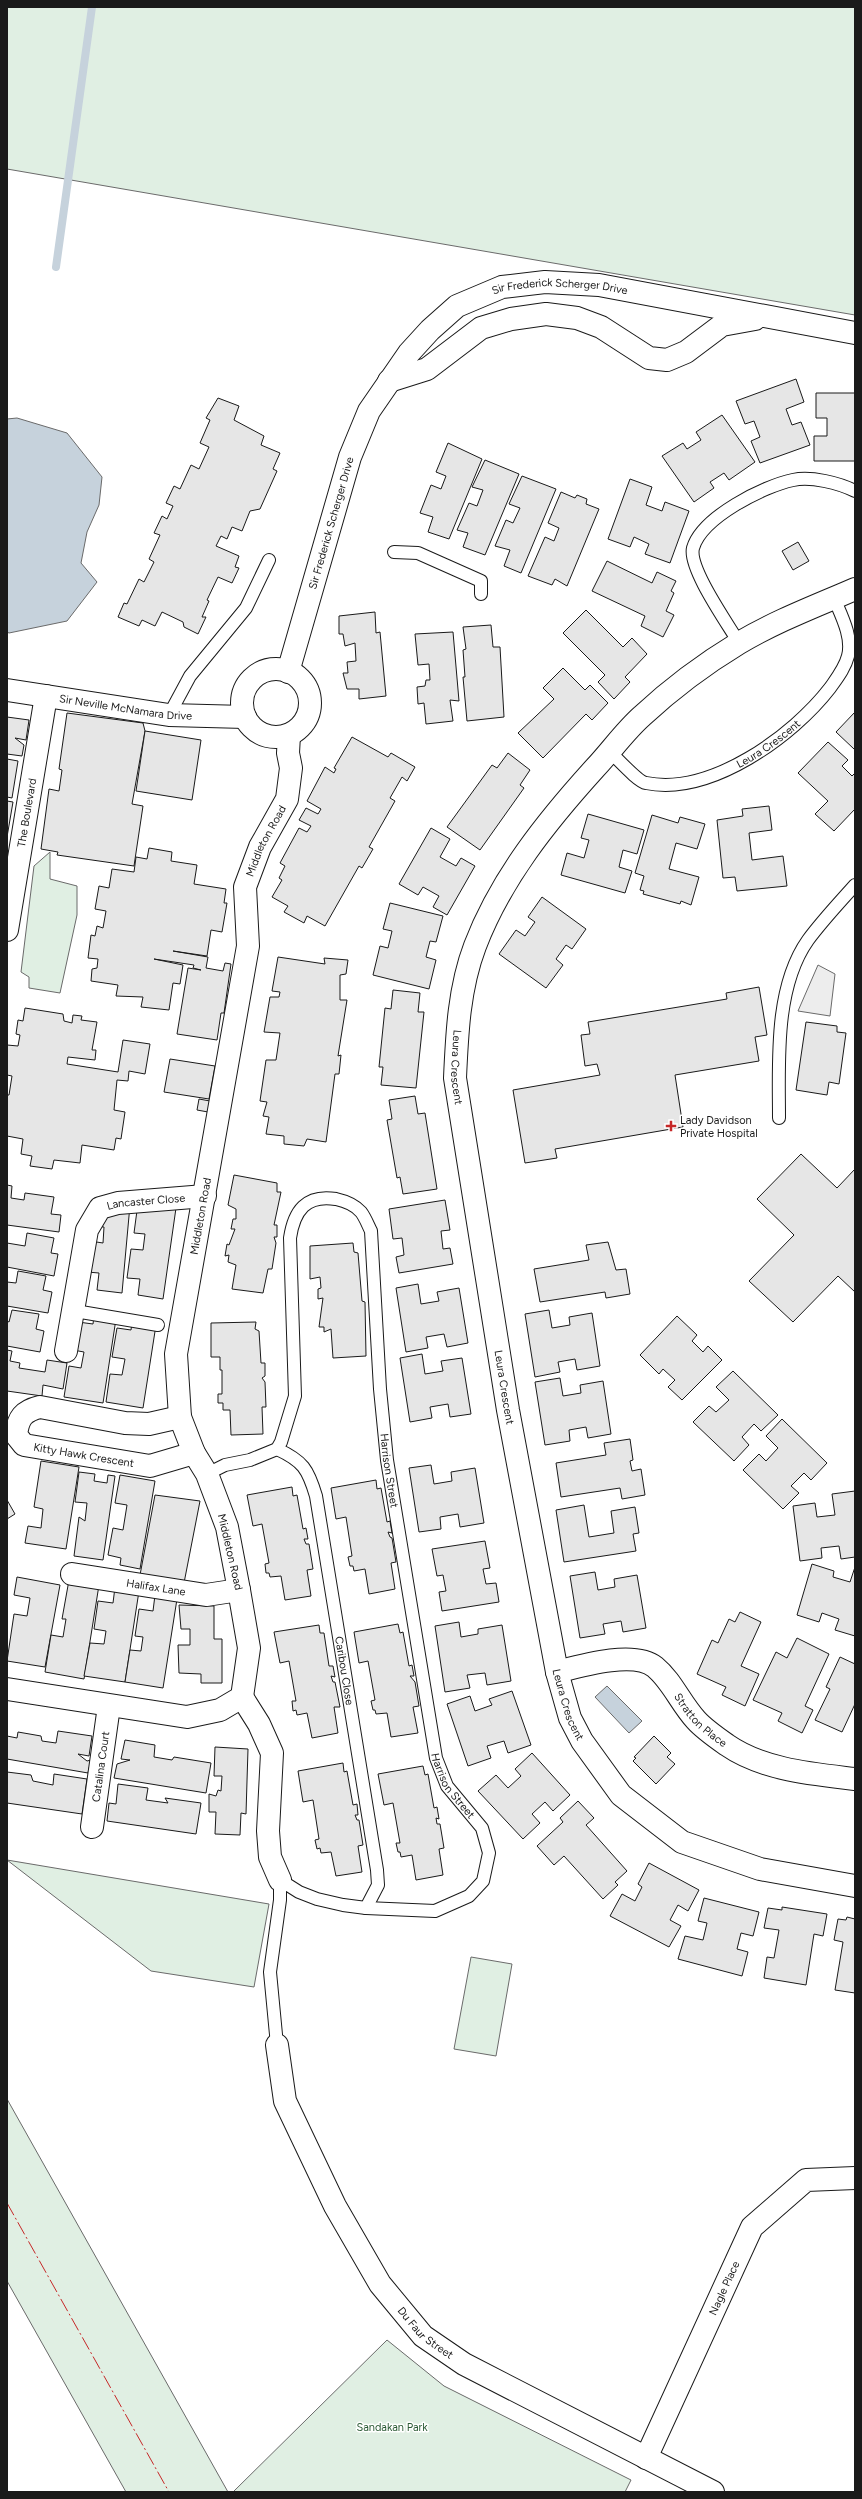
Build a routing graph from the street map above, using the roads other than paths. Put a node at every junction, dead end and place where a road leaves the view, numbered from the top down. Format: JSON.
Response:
{"nodes":[{"id":1,"x":766,"y":317,"type":"junction"},
{"id":2,"x":855,"y":333,"type":"edge"},
{"id":3,"x":389,"y":382,"type":"junction"},
{"id":4,"x":855,"y":491,"type":"edge"},
{"id":5,"x":394,"y":552,"type":"dead end"},
{"id":6,"x":269,"y":560,"type":"dead end"},
{"id":7,"x":855,"y":589,"type":"edge"},
{"id":8,"x":481,"y":594,"type":"dead end"},
{"id":9,"x":834,"y":598,"type":"junction"},
{"id":10,"x":739,"y":643,"type":"junction"},
{"id":11,"x":288,"y":672,"type":"junction"},
{"id":12,"x":7,"y":690,"type":"edge"},
{"id":13,"x":46,"y":696,"type":"junction"},
{"id":14,"x":169,"y":715,"type":"junction"},
{"id":15,"x":245,"y":717,"type":"junction"},
{"id":16,"x":290,"y":735,"type":"junction"},
{"id":17,"x":610,"y":752,"type":"junction"},
{"id":18,"x":855,"y":885,"type":"edge"},
{"id":19,"x":7,"y":930,"type":"edge"},
{"id":20,"x":779,"y":1118,"type":"dead end"},
{"id":21,"x":205,"y":1196,"type":"junction"},
{"id":22,"x":75,"y":1312,"type":"junction"},
{"id":23,"x":158,"y":1325,"type":"dead end"},
{"id":24,"x":66,"y":1351,"type":"dead end"},
{"id":25,"x":180,"y":1418,"type":"junction"},
{"id":26,"x":277,"y":1449,"type":"junction"},
{"id":27,"x":194,"y":1452,"type":"junction"},
{"id":28,"x":207,"y":1474,"type":"junction"},
{"id":29,"x":72,"y":1574,"type":"dead end"},
{"id":30,"x":239,"y":1590,"type":"junction"},
{"id":31,"x":557,"y":1672,"type":"junction"},
{"id":32,"x":7,"y":1689,"type":"edge"},
{"id":33,"x":242,"y":1697,"type":"junction"},
{"id":34,"x":109,"y":1706,"type":"junction"},
{"id":35,"x":855,"y":1779,"type":"edge"},
{"id":36,"x":92,"y":1828,"type":"dead end"},
{"id":37,"x":280,"y":1880,"type":"junction"},
{"id":38,"x":855,"y":1886,"type":"edge"},
{"id":39,"x":366,"y":1908,"type":"junction"},
{"id":40,"x":277,"y":2045,"type":"joint"},
{"id":41,"x":855,"y":2178,"type":"edge"},
{"id":42,"x":646,"y":2458,"type":"junction"},
{"id":43,"x":713,"y":2492,"type":"edge"}],
"edges":[{"from":1,"to":2,"type":"street","name":"Sir Frederick Scherger Drive"},
{"from":1,"to":3,"type":"street","name":"Sir Frederick Scherger Drive"},
{"from":1,"to":3,"type":"street","name":"Sir Frederick Scherger Drive"},
{"from":3,"to":11,"type":"street","name":"Sir Frederick Scherger Drive"},
{"from":4,"to":10,"type":"lane"},
{"from":5,"to":8,"type":"lane"},
{"from":6,"to":14,"type":"lane"},
{"from":7,"to":9,"type":"street","name":"Leura Crescent"},
{"from":9,"to":10,"type":"street","name":"Leura Crescent"},
{"from":9,"to":17,"type":"lane","name":"Leura Crescent"},
{"from":10,"to":17,"type":"street","name":"Leura Crescent"},
{"from":11,"to":15,"type":"street"},
{"from":11,"to":16,"type":"street"},
{"from":12,"to":13,"type":"street","name":"Sir Neville McNamara Drive"},
{"from":13,"to":14,"type":"street","name":"Sir Neville McNamara Drive"},
{"from":13,"to":19,"type":"street","name":"The Boulevard"},
{"from":14,"to":15,"type":"street","name":"Sir Neville McNamara Drive"},
{"from":15,"to":16,"type":"street"},
{"from":16,"to":21,"type":"street","name":"Middleton Road"},
{"from":17,"to":31,"type":"street","name":"Leura Crescent"},
{"from":18,"to":20,"type":"lane"},
{"from":21,"to":22,"type":"street","name":"Lancaster Close"},
{"from":21,"to":25,"type":"street","name":"Middleton Road"},
{"from":22,"to":23,"type":"lane"},
{"from":22,"to":24,"type":"street","name":"Lancaster Close"},
{"from":25,"to":27,"type":"street","name":"Middleton Road"},
{"from":25,"to":27,"type":"street","name":"Kitty Hawk Crescent"},
{"from":26,"to":28,"type":"lane"},
{"from":26,"to":39,"type":"lane","name":"Caribou Close"},
{"from":26,"to":39,"type":"lane","name":"Harrison Street"},
{"from":27,"to":28,"type":"street","name":"Middleton Road"},
{"from":28,"to":30,"type":"street","name":"Middleton Road"},
{"from":29,"to":30,"type":"street","name":"Halifax Lane"},
{"from":30,"to":33,"type":"street","name":"Middleton Road"},
{"from":31,"to":35,"type":"street","name":"Stratton Place"},
{"from":31,"to":38,"type":"street","name":"Leura Crescent"},
{"from":32,"to":34,"type":"street"},
{"from":33,"to":34,"type":"street"},
{"from":33,"to":37,"type":"street"},
{"from":34,"to":36,"type":"street","name":"Catalina Court"},
{"from":37,"to":39,"type":"lane","name":"Harrison Street"},
{"from":37,"to":40,"type":"lane"},
{"from":40,"to":42,"type":"street","name":"Du Faur Street"},
{"from":41,"to":42,"type":"street","name":"Nagle Place"},
{"from":42,"to":43,"type":"street","name":"Du Faur Street"}]}
